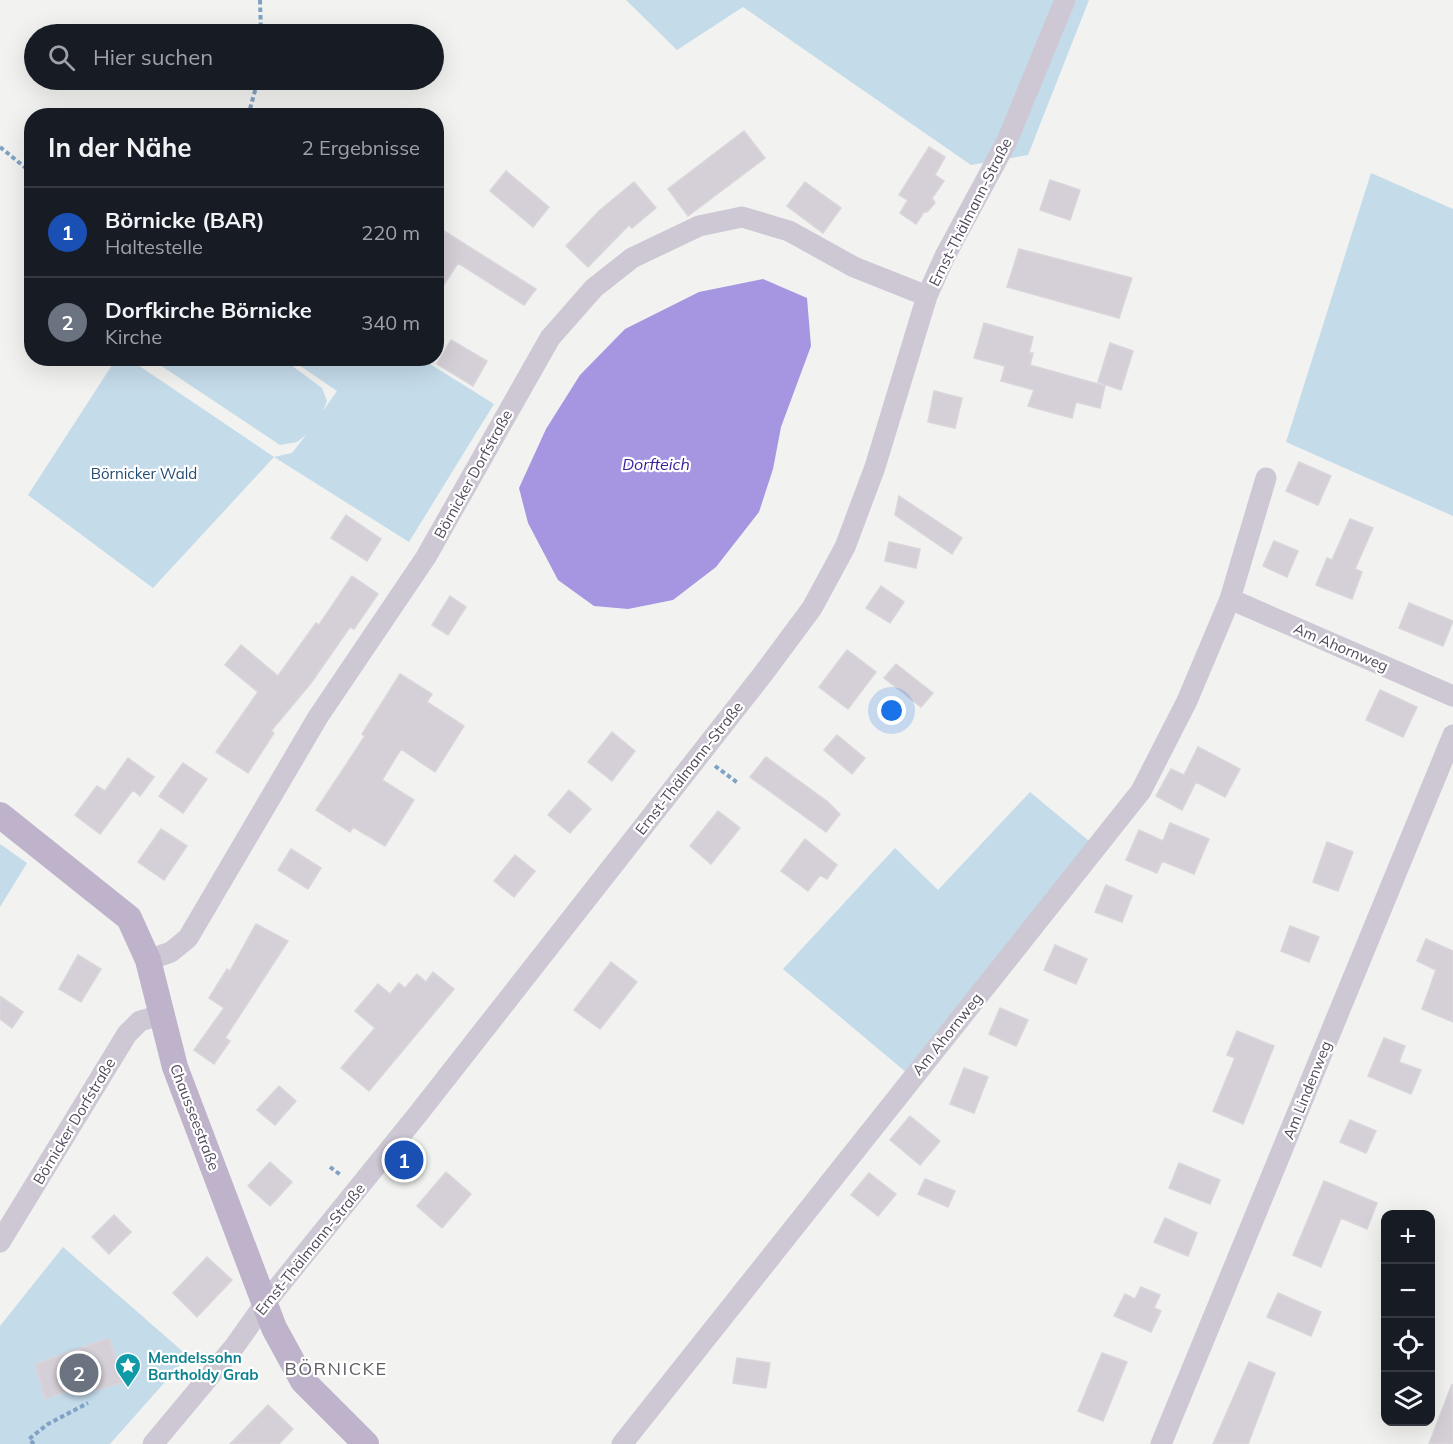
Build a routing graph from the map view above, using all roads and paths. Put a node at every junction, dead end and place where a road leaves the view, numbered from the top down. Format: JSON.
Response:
{"nodes":[{"id":1,"x":260,"y":0,"type":"edge"},
{"id":2,"x":1065,"y":0,"type":"edge"},
{"id":3,"x":261,"y":24,"type":"edge"},
{"id":4,"x":255,"y":90,"type":"edge"},
{"id":5,"x":250,"y":108,"type":"edge"},
{"id":6,"x":0,"y":147,"type":"edge"},
{"id":7,"x":24,"y":166,"type":"edge"},
{"id":8,"x":927,"y":296,"type":"junction"},
{"id":9,"x":1266,"y":478,"type":"dead end"},
{"id":10,"x":1230,"y":599,"type":"junction"},
{"id":11,"x":1453,"y":696,"type":"edge"},
{"id":12,"x":1453,"y":735,"type":"edge"},
{"id":13,"x":712,"y":764,"type":"dead end"},
{"id":14,"x":738,"y":783,"type":"dead end"},
{"id":15,"x":0,"y":816,"type":"edge"},
{"id":16,"x":148,"y":960,"type":"junction"},
{"id":17,"x":142,"y":1024,"type":"junction"},
{"id":18,"x":330,"y":1167,"type":"dead end"},
{"id":19,"x":343,"y":1178,"type":"dead end"},
{"id":20,"x":0,"y":1242,"type":"edge"},
{"id":21,"x":266,"y":1302,"type":"junction"},
{"id":22,"x":88,"y":1403,"type":"dead end"},
{"id":23,"x":34,"y":1444,"type":"edge"},
{"id":24,"x":153,"y":1444,"type":"edge"},
{"id":25,"x":366,"y":1444,"type":"edge"},
{"id":26,"x":622,"y":1444,"type":"edge"},
{"id":27,"x":1161,"y":1444,"type":"edge"}],
"edges":[{"from":1,"to":3,"type":"path"},
{"from":2,"to":8,"type":"street","name":"Ernst-Thälmann-Straße"},
{"from":4,"to":5,"type":"path"},
{"from":6,"to":7,"type":"path"},
{"from":8,"to":16,"type":"street","name":"Börnicker Dorfstraße"},
{"from":8,"to":21,"type":"street","name":"Ernst-Thälmann-Straße"},
{"from":9,"to":10,"type":"street","name":"Am Ahornweg"},
{"from":10,"to":11,"type":"street","name":"Am Ahornweg"},
{"from":10,"to":26,"type":"street","name":"Am Ahornweg"},
{"from":12,"to":27,"type":"street","name":"Am Lindenweg"},
{"from":13,"to":14,"type":"path"},
{"from":15,"to":16,"type":"main road","name":"Chausseestraße"},
{"from":16,"to":17,"type":"main road","name":"Chausseestraße"},
{"from":17,"to":20,"type":"street","name":"Börnicker Dorfstraße"},
{"from":17,"to":21,"type":"main road","name":"Chausseestraße"},
{"from":18,"to":19,"type":"path"},
{"from":21,"to":24,"type":"street","name":"Ernst-Thälmann-Straße"},
{"from":21,"to":25,"type":"main road","name":"Chausseestraße"},
{"from":22,"to":23,"type":"path"}]}
